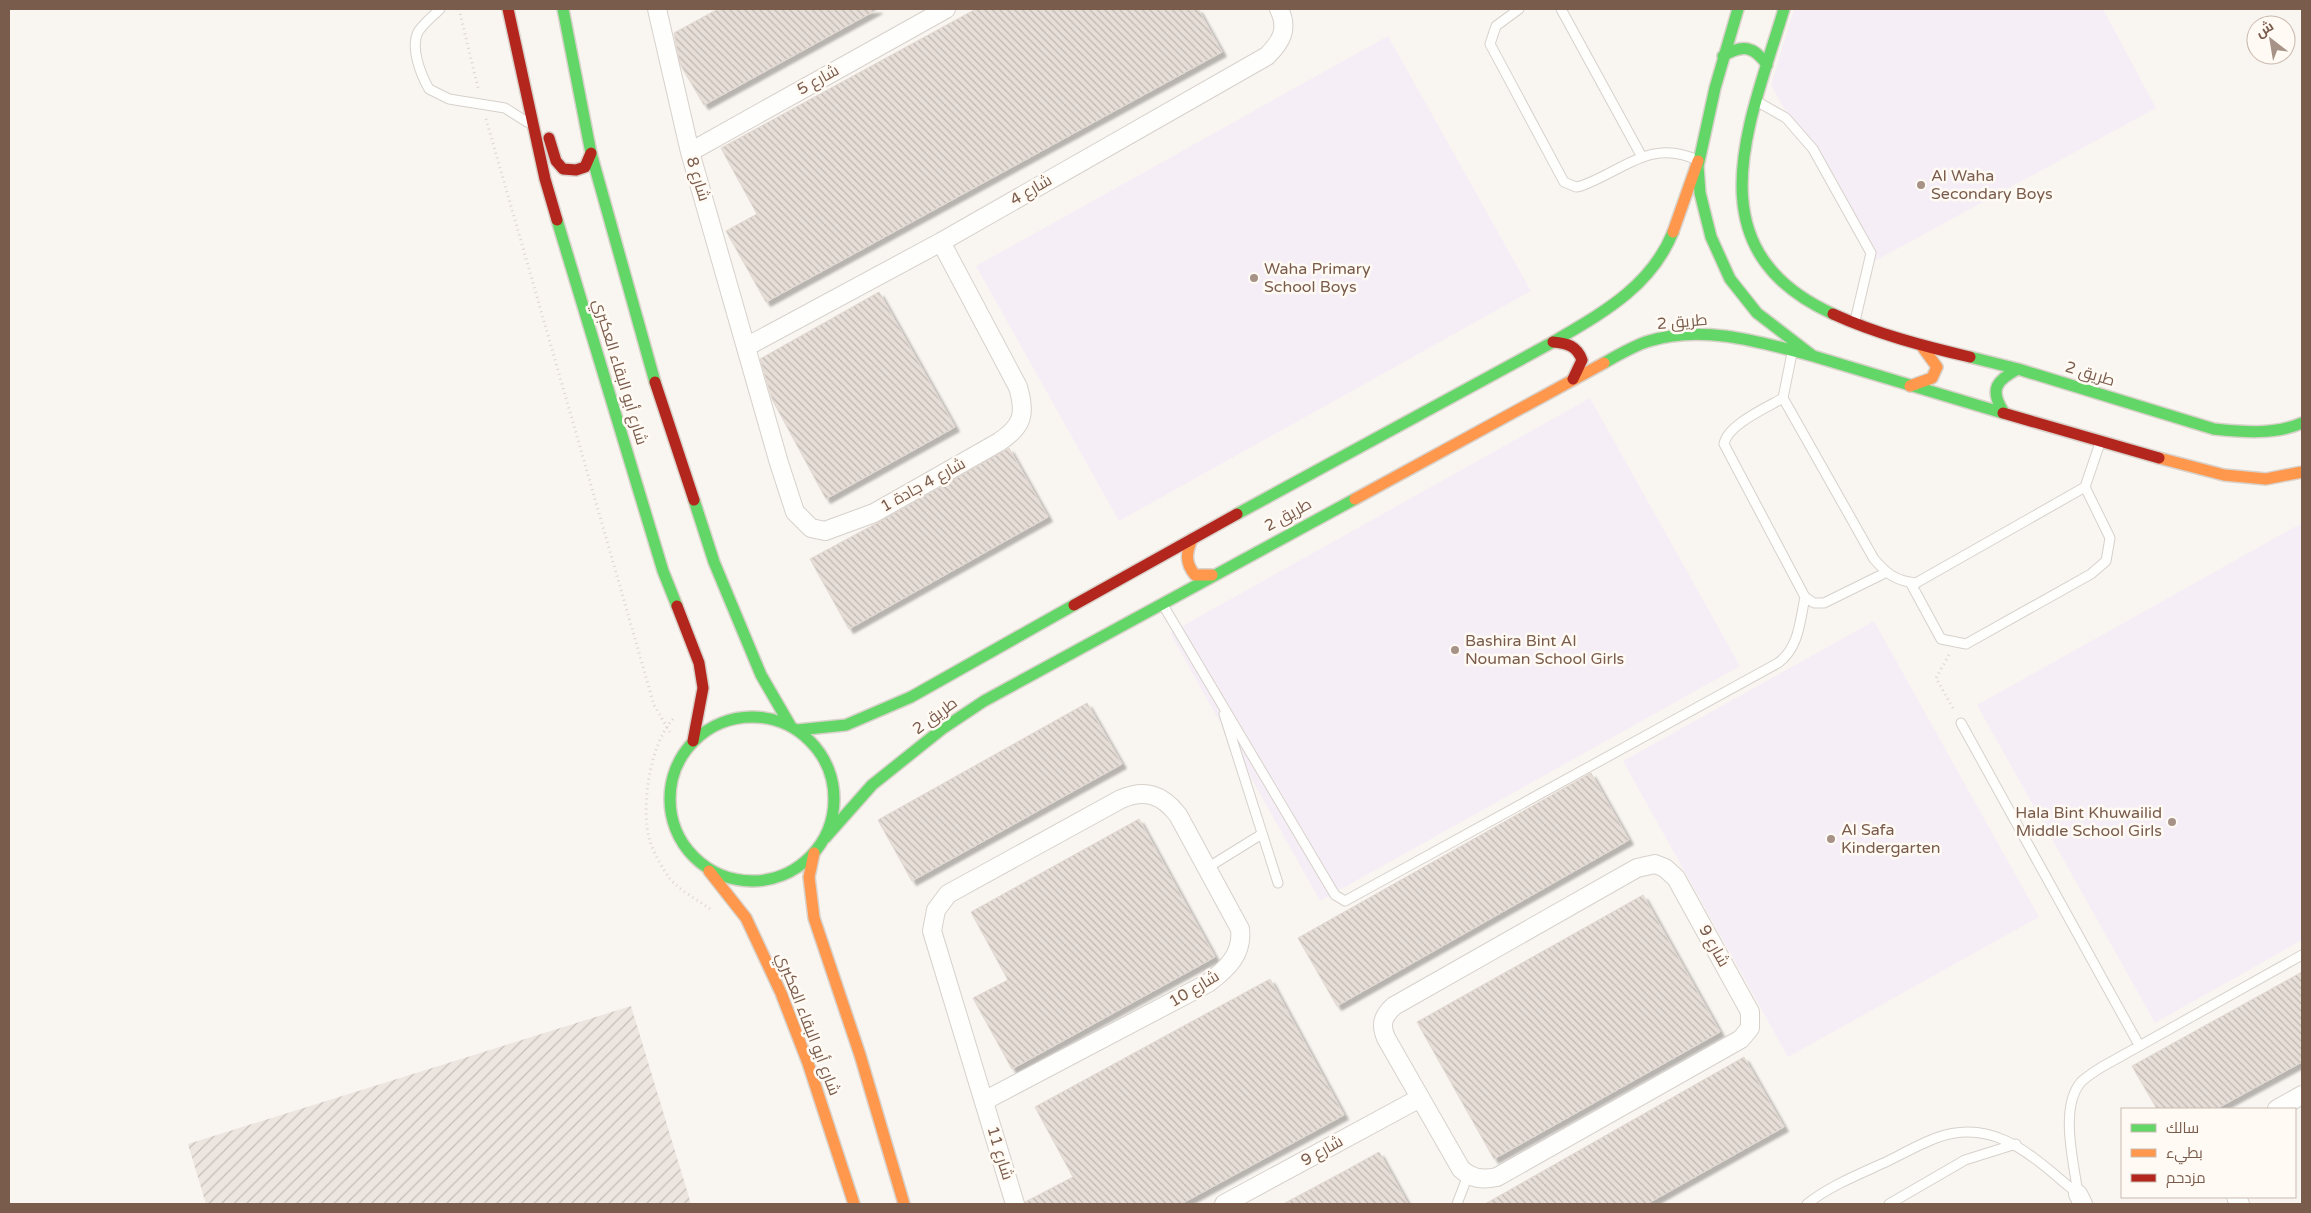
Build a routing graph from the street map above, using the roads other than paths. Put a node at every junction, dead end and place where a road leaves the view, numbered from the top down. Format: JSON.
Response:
{"nodes":[{"id":1,"x":440,"y":9,"type":"edge"},
{"id":2,"x":508,"y":9,"type":"edge"},
{"id":3,"x":562,"y":9,"type":"edge"},
{"id":4,"x":657,"y":9,"type":"edge"},
{"id":5,"x":946,"y":9,"type":"edge"},
{"id":6,"x":1279,"y":9,"type":"edge"},
{"id":7,"x":1519,"y":9,"type":"edge"},
{"id":8,"x":1561,"y":9,"type":"edge"},
{"id":9,"x":1738,"y":9,"type":"edge"},
{"id":10,"x":1784,"y":9,"type":"edge"},
{"id":11,"x":511,"y":24,"type":"junction"},
{"id":12,"x":1723,"y":56,"type":"junction"},
{"id":13,"x":1767,"y":65,"type":"junction"},
{"id":14,"x":539,"y":94,"type":"dead end"},
{"id":15,"x":1757,"y":102,"type":"junction"},
{"id":16,"x":546,"y":123,"type":"dead end"},
{"id":17,"x":533,"y":127,"type":"junction"},
{"id":18,"x":690,"y":152,"type":"junction"},
{"id":19,"x":591,"y":153,"type":"junction"},
{"id":20,"x":1642,"y":157,"type":"junction"},
{"id":21,"x":1698,"y":161,"type":"junction"},
{"id":22,"x":941,"y":242,"type":"junction"},
{"id":23,"x":1855,"y":324,"type":"junction"},
{"id":24,"x":1553,"y":342,"type":"junction"},
{"id":25,"x":1921,"y":345,"type":"junction"},
{"id":26,"x":746,"y":347,"type":"junction"},
{"id":27,"x":1792,"y":350,"type":"junction"},
{"id":28,"x":1814,"y":356,"type":"junction"},
{"id":29,"x":2018,"y":369,"type":"junction"},
{"id":30,"x":1573,"y":379,"type":"junction"},
{"id":31,"x":1910,"y":386,"type":"junction"},
{"id":32,"x":1783,"y":398,"type":"junction"},
{"id":33,"x":2003,"y":411,"type":"junction"},
{"id":34,"x":2302,"y":424,"type":"edge"},
{"id":35,"x":2100,"y":442,"type":"junction"},
{"id":36,"x":2302,"y":472,"type":"edge"},
{"id":37,"x":2085,"y":487,"type":"junction"},
{"id":38,"x":1192,"y":539,"type":"junction"},
{"id":39,"x":1886,"y":572,"type":"junction"},
{"id":40,"x":1212,"y":575,"type":"junction"},
{"id":41,"x":1910,"y":582,"type":"junction"},
{"id":42,"x":1805,"y":597,"type":"junction"},
{"id":43,"x":1162,"y":603,"type":"junction"},
{"id":44,"x":1219,"y":700,"type":"junction"},
{"id":45,"x":1962,"y":723,"type":"road end"},
{"id":46,"x":794,"y":728,"type":"junction"},
{"id":47,"x":693,"y":741,"type":"junction"},
{"id":48,"x":1262,"y":834,"type":"junction"},
{"id":49,"x":824,"y":838,"type":"junction"},
{"id":50,"x":814,"y":853,"type":"junction"},
{"id":51,"x":1207,"y":868,"type":"junction"},
{"id":52,"x":707,"y":869,"type":"junction"},
{"id":53,"x":1278,"y":883,"type":"dead end"},
{"id":54,"x":2302,"y":955,"type":"edge"},
{"id":55,"x":2138,"y":1045,"type":"junction"},
{"id":56,"x":2302,"y":1095,"type":"edge"},
{"id":57,"x":1420,"y":1098,"type":"junction"},
{"id":58,"x":984,"y":1101,"type":"junction"},
{"id":59,"x":2279,"y":1108,"type":"edge"},
{"id":60,"x":2016,"y":1144,"type":"junction"},
{"id":61,"x":1468,"y":1175,"type":"junction"},
{"id":62,"x":2080,"y":1199,"type":"edge"},
{"id":63,"x":854,"y":1204,"type":"edge"},
{"id":64,"x":904,"y":1204,"type":"edge"},
{"id":65,"x":1015,"y":1204,"type":"edge"},
{"id":66,"x":1224,"y":1204,"type":"edge"},
{"id":67,"x":1457,"y":1204,"type":"edge"},
{"id":68,"x":1807,"y":1204,"type":"edge"},
{"id":69,"x":1889,"y":1204,"type":"edge"}],
"edges":[{"from":1,"to":17,"type":"lane"},
{"from":2,"to":11,"type":"street","name":"شارع أبو البقاء العكبري"},
{"from":3,"to":19,"type":"street","name":"شارع أبو البقاء العكبري"},
{"from":4,"to":18,"type":"street","name":"شارع 8"},
{"from":5,"to":18,"type":"street","name":"شارع 5"},
{"from":6,"to":22,"type":"street","name":"شارع 4"},
{"from":7,"to":20,"type":"lane"},
{"from":8,"to":20,"type":"lane"},
{"from":9,"to":12,"type":"street","name":"طريق 2"},
{"from":10,"to":13,"type":"street","name":"طريق 2"},
{"from":11,"to":14,"type":"street"},
{"from":11,"to":17,"type":"street","name":"شارع أبو البقاء العكبري"},
{"from":12,"to":13,"type":"street"},
{"from":12,"to":21,"type":"street","name":"طريق 2"},
{"from":13,"to":15,"type":"street","name":"طريق 2"},
{"from":15,"to":23,"type":"lane"},
{"from":15,"to":23,"type":"street","name":"طريق 2"},
{"from":16,"to":19,"type":"street"},
{"from":17,"to":47,"type":"street","name":"شارع أبو البقاء العكبري"},
{"from":18,"to":26,"type":"street","name":"شارع 8"},
{"from":19,"to":46,"type":"street","name":"شارع أبو البقاء العكبري"},
{"from":20,"to":21,"type":"lane"},
{"from":21,"to":24,"type":"street","name":"طريق 2"},
{"from":21,"to":28,"type":"street","name":"طريق 2"},
{"from":22,"to":26,"type":"street","name":"شارع 4"},
{"from":22,"to":26,"type":"street","name":"شارع 4 جادة 1"},
{"from":23,"to":25,"type":"street","name":"طريق 2"},
{"from":24,"to":30,"type":"street"},
{"from":24,"to":38,"type":"street","name":"طريق 2"},
{"from":25,"to":29,"type":"street","name":"طريق 2"},
{"from":25,"to":31,"type":"street"},
{"from":27,"to":28,"type":"street","name":"طريق 2"},
{"from":27,"to":30,"type":"street","name":"طريق 2"},
{"from":27,"to":32,"type":"lane"},
{"from":28,"to":31,"type":"street","name":"طريق 2"},
{"from":29,"to":33,"type":"street"},
{"from":29,"to":34,"type":"street","name":"طريق 2"},
{"from":30,"to":40,"type":"street","name":"طريق 2"},
{"from":31,"to":33,"type":"street","name":"طريق 2"},
{"from":32,"to":39,"type":"lane"},
{"from":32,"to":42,"type":"lane"},
{"from":33,"to":35,"type":"street","name":"طريق 2"},
{"from":35,"to":36,"type":"street","name":"طريق 2"},
{"from":35,"to":37,"type":"lane"},
{"from":37,"to":41,"type":"lane"},
{"from":37,"to":41,"type":"lane"},
{"from":38,"to":40,"type":"street"},
{"from":38,"to":46,"type":"street","name":"طريق 2"},
{"from":39,"to":41,"type":"lane"},
{"from":39,"to":42,"type":"lane"},
{"from":40,"to":43,"type":"street","name":"طريق 2"},
{"from":42,"to":44,"type":"lane"},
{"from":43,"to":44,"type":"lane"},
{"from":43,"to":49,"type":"street","name":"طريق 2"},
{"from":44,"to":48,"type":"lane"},
{"from":45,"to":55,"type":"lane"},
{"from":46,"to":47,"type":"street"},
{"from":46,"to":49,"type":"street"},
{"from":47,"to":52,"type":"street"},
{"from":48,"to":51,"type":"lane"},
{"from":48,"to":53,"type":"lane"},
{"from":49,"to":50,"type":"street"},
{"from":50,"to":52,"type":"street"},
{"from":50,"to":64,"type":"street"},
{"from":51,"to":58,"type":"street","name":"شارع 10"},
{"from":51,"to":58,"type":"street","name":"شارع 10"},
{"from":52,"to":63,"type":"street","name":"شارع أبو البقاء العكبري"},
{"from":54,"to":55,"type":"lane"},
{"from":55,"to":62,"type":"lane"},
{"from":56,"to":59,"type":"street"},
{"from":57,"to":61,"type":"street","name":"شارع 9"},
{"from":57,"to":61,"type":"street","name":"شارع 9"},
{"from":57,"to":66,"type":"street","name":"شارع 9"},
{"from":58,"to":65,"type":"street","name":"شارع 11"},
{"from":60,"to":62,"type":"lane"},
{"from":60,"to":68,"type":"lane"},
{"from":60,"to":69,"type":"lane"},
{"from":61,"to":67,"type":"lane"}]}
